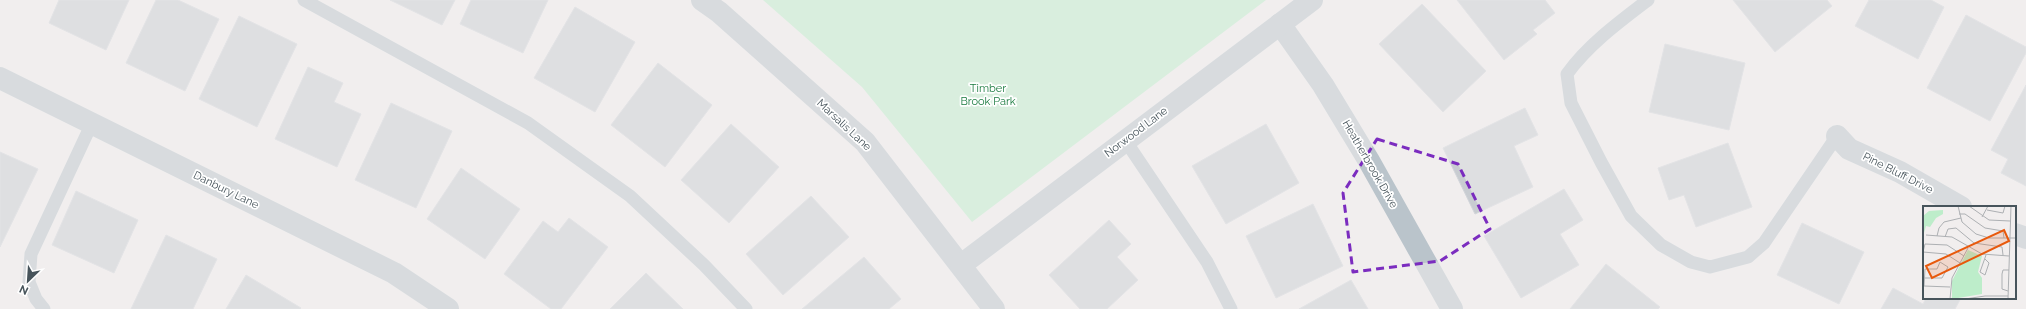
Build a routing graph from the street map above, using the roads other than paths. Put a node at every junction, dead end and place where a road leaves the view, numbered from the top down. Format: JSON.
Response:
{"nodes":[{"id":1,"x":304,"y":0,"type":"edge"},
{"id":2,"x":702,"y":0,"type":"edge"},
{"id":3,"x":1312,"y":0,"type":"edge"},
{"id":4,"x":1648,"y":0,"type":"edge"},
{"id":5,"x":1280,"y":24,"type":"junction"},
{"id":6,"x":0,"y":78,"type":"edge"},
{"id":7,"x":92,"y":123,"type":"junction"},
{"id":8,"x":1837,"y":136,"type":"joint"},
{"id":9,"x":1125,"y":140,"type":"junction"},
{"id":10,"x":1959,"y":206,"type":"edge"},
{"id":11,"x":2016,"y":234,"type":"edge"},
{"id":12,"x":2026,"y":238,"type":"edge"},
{"id":13,"x":961,"y":265,"type":"junction"},
{"id":14,"x":44,"y":309,"type":"edge"},
{"id":15,"x":448,"y":309,"type":"edge"},
{"id":16,"x":746,"y":309,"type":"edge"},
{"id":17,"x":994,"y":309,"type":"edge"},
{"id":18,"x":1230,"y":309,"type":"edge"},
{"id":19,"x":1452,"y":309,"type":"edge"}],
"edges":[{"from":1,"to":16,"type":"lane"},
{"from":2,"to":13,"type":"street","name":"Marsalis Lane"},
{"from":3,"to":5,"type":"street","name":"Norwood Lane"},
{"from":4,"to":8,"type":"lane"},
{"from":5,"to":9,"type":"street","name":"Norwood Lane"},
{"from":5,"to":19,"type":"street","name":"Heatherbrook Drive"},
{"from":6,"to":7,"type":"street","name":"Danbury Lane"},
{"from":7,"to":14,"type":"lane"},
{"from":7,"to":15,"type":"street","name":"Danbury Lane"},
{"from":8,"to":10,"type":"street","name":"Pine Bluff Drive"},
{"from":9,"to":13,"type":"street","name":"Norwood Lane"},
{"from":9,"to":18,"type":"lane"},
{"from":11,"to":12,"type":"street"},
{"from":13,"to":17,"type":"street","name":"Marsalis Lane"}]}
